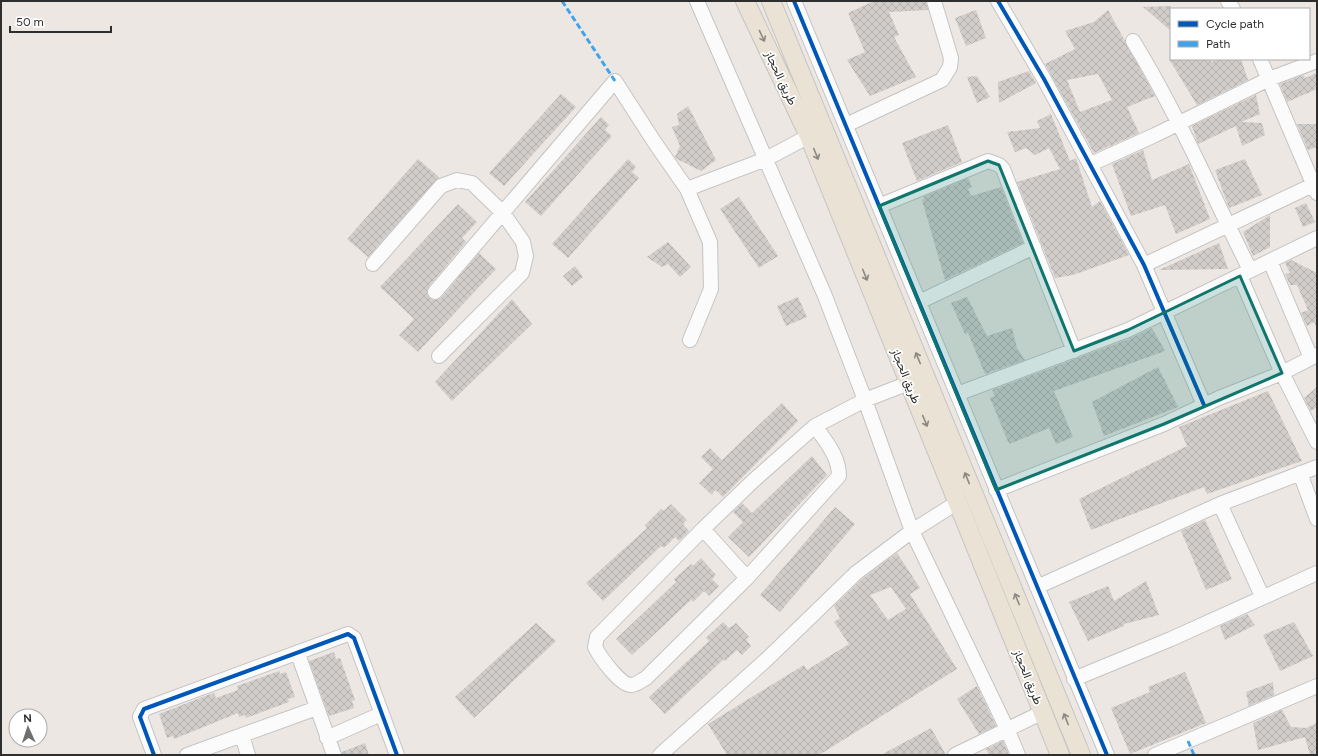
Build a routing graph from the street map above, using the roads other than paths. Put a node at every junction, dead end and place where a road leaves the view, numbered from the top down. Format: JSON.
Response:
{"nodes":[{"id":1,"x":697,"y":1,"type":"edge"},
{"id":2,"x":745,"y":1,"type":"edge"},
{"id":3,"x":771,"y":1,"type":"edge"},
{"id":4,"x":794,"y":1,"type":"edge"},
{"id":5,"x":934,"y":1,"type":"edge"},
{"id":6,"x":998,"y":1,"type":"edge"},
{"id":7,"x":1133,"y":41,"type":"dead end"},
{"id":8,"x":1260,"y":60,"type":"edge"},
{"id":9,"x":1317,"y":61,"type":"edge"},
{"id":10,"x":1269,"y":79,"type":"junction"},
{"id":11,"x":1179,"y":123,"type":"junction"},
{"id":12,"x":846,"y":125,"type":"junction"},
{"id":13,"x":809,"y":136,"type":"junction"},
{"id":14,"x":766,"y":159,"type":"junction"},
{"id":15,"x":1091,"y":164,"type":"junction"},
{"id":16,"x":687,"y":189,"type":"junction"},
{"id":17,"x":1315,"y":190,"type":"edge"},
{"id":18,"x":879,"y":206,"type":"junction"},
{"id":19,"x":502,"y":213,"type":"junction"},
{"id":20,"x":1227,"y":225,"type":"junction"},
{"id":21,"x":1317,"y":238,"type":"edge"},
{"id":22,"x":1034,"y":247,"type":"junction"},
{"id":23,"x":1270,"y":261,"type":"junction"},
{"id":24,"x":373,"y":264,"type":"dead end"},
{"id":25,"x":1144,"y":265,"type":"junction"},
{"id":26,"x":1245,"y":273,"type":"junction"},
{"id":27,"x":435,"y":292,"type":"dead end"},
{"id":28,"x":919,"y":302,"type":"junction"},
{"id":29,"x":1165,"y":312,"type":"junction"},
{"id":30,"x":690,"y":340,"type":"dead end"},
{"id":31,"x":1074,"y":350,"type":"junction"},
{"id":32,"x":439,"y":356,"type":"dead end"},
{"id":33,"x":1314,"y":357,"type":"edge"},
{"id":34,"x":1282,"y":373,"type":"junction"},
{"id":35,"x":909,"y":383,"type":"junction"},
{"id":36,"x":957,"y":394,"type":"junction"},
{"id":37,"x":865,"y":400,"type":"junction"},
{"id":38,"x":1204,"y":405,"type":"junction"},
{"id":39,"x":815,"y":426,"type":"junction"},
{"id":40,"x":1317,"y":442,"type":"edge"},
{"id":41,"x":1317,"y":467,"type":"edge"},
{"id":42,"x":1300,"y":473,"type":"junction"},
{"id":43,"x":996,"y":490,"type":"junction"},
{"id":44,"x":958,"y":502,"type":"junction"},
{"id":45,"x":1220,"y":504,"type":"junction"},
{"id":46,"x":1317,"y":519,"type":"edge"},
{"id":47,"x":703,"y":529,"type":"junction"},
{"id":48,"x":912,"y":530,"type":"junction"},
{"id":49,"x":1317,"y":573,"type":"edge"},
{"id":50,"x":747,"y":578,"type":"junction"},
{"id":51,"x":1038,"y":588,"type":"junction"},
{"id":52,"x":1262,"y":596,"type":"junction"},
{"id":53,"x":298,"y":654,"type":"junction"},
{"id":54,"x":1074,"y":679,"type":"junction"},
{"id":55,"x":1317,"y":686,"type":"edge"},
{"id":56,"x":317,"y":708,"type":"junction"},
{"id":57,"x":1043,"y":712,"type":"junction"},
{"id":58,"x":381,"y":714,"type":"junction"},
{"id":59,"x":1008,"y":729,"type":"junction"},
{"id":60,"x":242,"y":735,"type":"junction"},
{"id":61,"x":327,"y":738,"type":"junction"},
{"id":62,"x":154,"y":755,"type":"edge"},
{"id":63,"x":187,"y":755,"type":"edge"},
{"id":64,"x":248,"y":755,"type":"edge"},
{"id":65,"x":334,"y":755,"type":"edge"},
{"id":66,"x":397,"y":755,"type":"edge"},
{"id":67,"x":660,"y":755,"type":"edge"},
{"id":68,"x":955,"y":755,"type":"edge"},
{"id":69,"x":1018,"y":755,"type":"edge"},
{"id":70,"x":1060,"y":755,"type":"edge"},
{"id":71,"x":1081,"y":755,"type":"edge"},
{"id":72,"x":1107,"y":755,"type":"edge"},
{"id":73,"x":1155,"y":755,"type":"edge"}],
"edges":[{"from":1,"to":14,"type":"street"},
{"from":2,"to":13,"type":"main road","name":"طريق الحجاز","one_way":true},
{"from":71,"to":3,"type":"main road","name":"طريق الحجاز","one_way":true},
{"from":4,"to":12,"type":"street"},
{"from":5,"to":12,"type":"street"},
{"from":6,"to":15,"type":"street"},
{"from":7,"to":11,"type":"street"},
{"from":8,"to":10,"type":"street"},
{"from":9,"to":10,"type":"street"},
{"from":10,"to":11,"type":"street"},
{"from":10,"to":17,"type":"street"},
{"from":11,"to":15,"type":"street"},
{"from":11,"to":20,"type":"street"},
{"from":12,"to":18,"type":"street"},
{"from":13,"to":14,"type":"street"},
{"from":13,"to":35,"type":"main road","name":"طريق الحجاز","one_way":true},
{"from":14,"to":16,"type":"street"},
{"from":14,"to":37,"type":"street"},
{"from":15,"to":25,"type":"street"},
{"from":16,"to":19,"type":"street"},
{"from":16,"to":30,"type":"street"},
{"from":17,"to":20,"type":"street"},
{"from":18,"to":22,"type":"street"},
{"from":18,"to":28,"type":"street"},
{"from":19,"to":24,"type":"street"},
{"from":19,"to":27,"type":"street"},
{"from":19,"to":32,"type":"street"},
{"from":20,"to":25,"type":"street"},
{"from":20,"to":26,"type":"street"},
{"from":21,"to":23,"type":"street"},
{"from":22,"to":28,"type":"street"},
{"from":22,"to":31,"type":"street"},
{"from":23,"to":26,"type":"street"},
{"from":23,"to":33,"type":"street"},
{"from":25,"to":29,"type":"street"},
{"from":26,"to":29,"type":"street"},
{"from":26,"to":34,"type":"street"},
{"from":28,"to":36,"type":"street"},
{"from":29,"to":31,"type":"street"},
{"from":29,"to":38,"type":"street"},
{"from":31,"to":36,"type":"street"},
{"from":33,"to":34,"type":"street"},
{"from":34,"to":38,"type":"street"},
{"from":34,"to":40,"type":"street"},
{"from":35,"to":37,"type":"street"},
{"from":35,"to":44,"type":"main road","name":"طريق الحجاز","one_way":true},
{"from":36,"to":43,"type":"street"},
{"from":37,"to":39,"type":"street"},
{"from":37,"to":48,"type":"street"},
{"from":38,"to":43,"type":"street"},
{"from":39,"to":47,"type":"street"},
{"from":39,"to":50,"type":"street"},
{"from":41,"to":42,"type":"street"},
{"from":42,"to":45,"type":"street"},
{"from":42,"to":46,"type":"street"},
{"from":43,"to":51,"type":"street"},
{"from":44,"to":48,"type":"street"},
{"from":44,"to":57,"type":"main road","name":"طريق الحجاز"},
{"from":45,"to":51,"type":"street"},
{"from":45,"to":52,"type":"street"},
{"from":47,"to":50,"type":"street"},
{"from":47,"to":50,"type":"street"},
{"from":48,"to":59,"type":"street"},
{"from":48,"to":67,"type":"street"},
{"from":49,"to":52,"type":"street"},
{"from":51,"to":54,"type":"street"},
{"from":52,"to":54,"type":"street"},
{"from":53,"to":56,"type":"street"},
{"from":53,"to":58,"type":"street"},
{"from":53,"to":62,"type":"street"},
{"from":54,"to":72,"type":"street"},
{"from":55,"to":73,"type":"street"},
{"from":56,"to":60,"type":"street"},
{"from":56,"to":61,"type":"street"},
{"from":57,"to":59,"type":"street"},
{"from":57,"to":70,"type":"main road","name":"طريق الحجاز"},
{"from":58,"to":61,"type":"street"},
{"from":58,"to":66,"type":"street"},
{"from":59,"to":68,"type":"street"},
{"from":59,"to":69,"type":"street"},
{"from":60,"to":63,"type":"street"},
{"from":60,"to":64,"type":"street"},
{"from":61,"to":65,"type":"street"}]}
